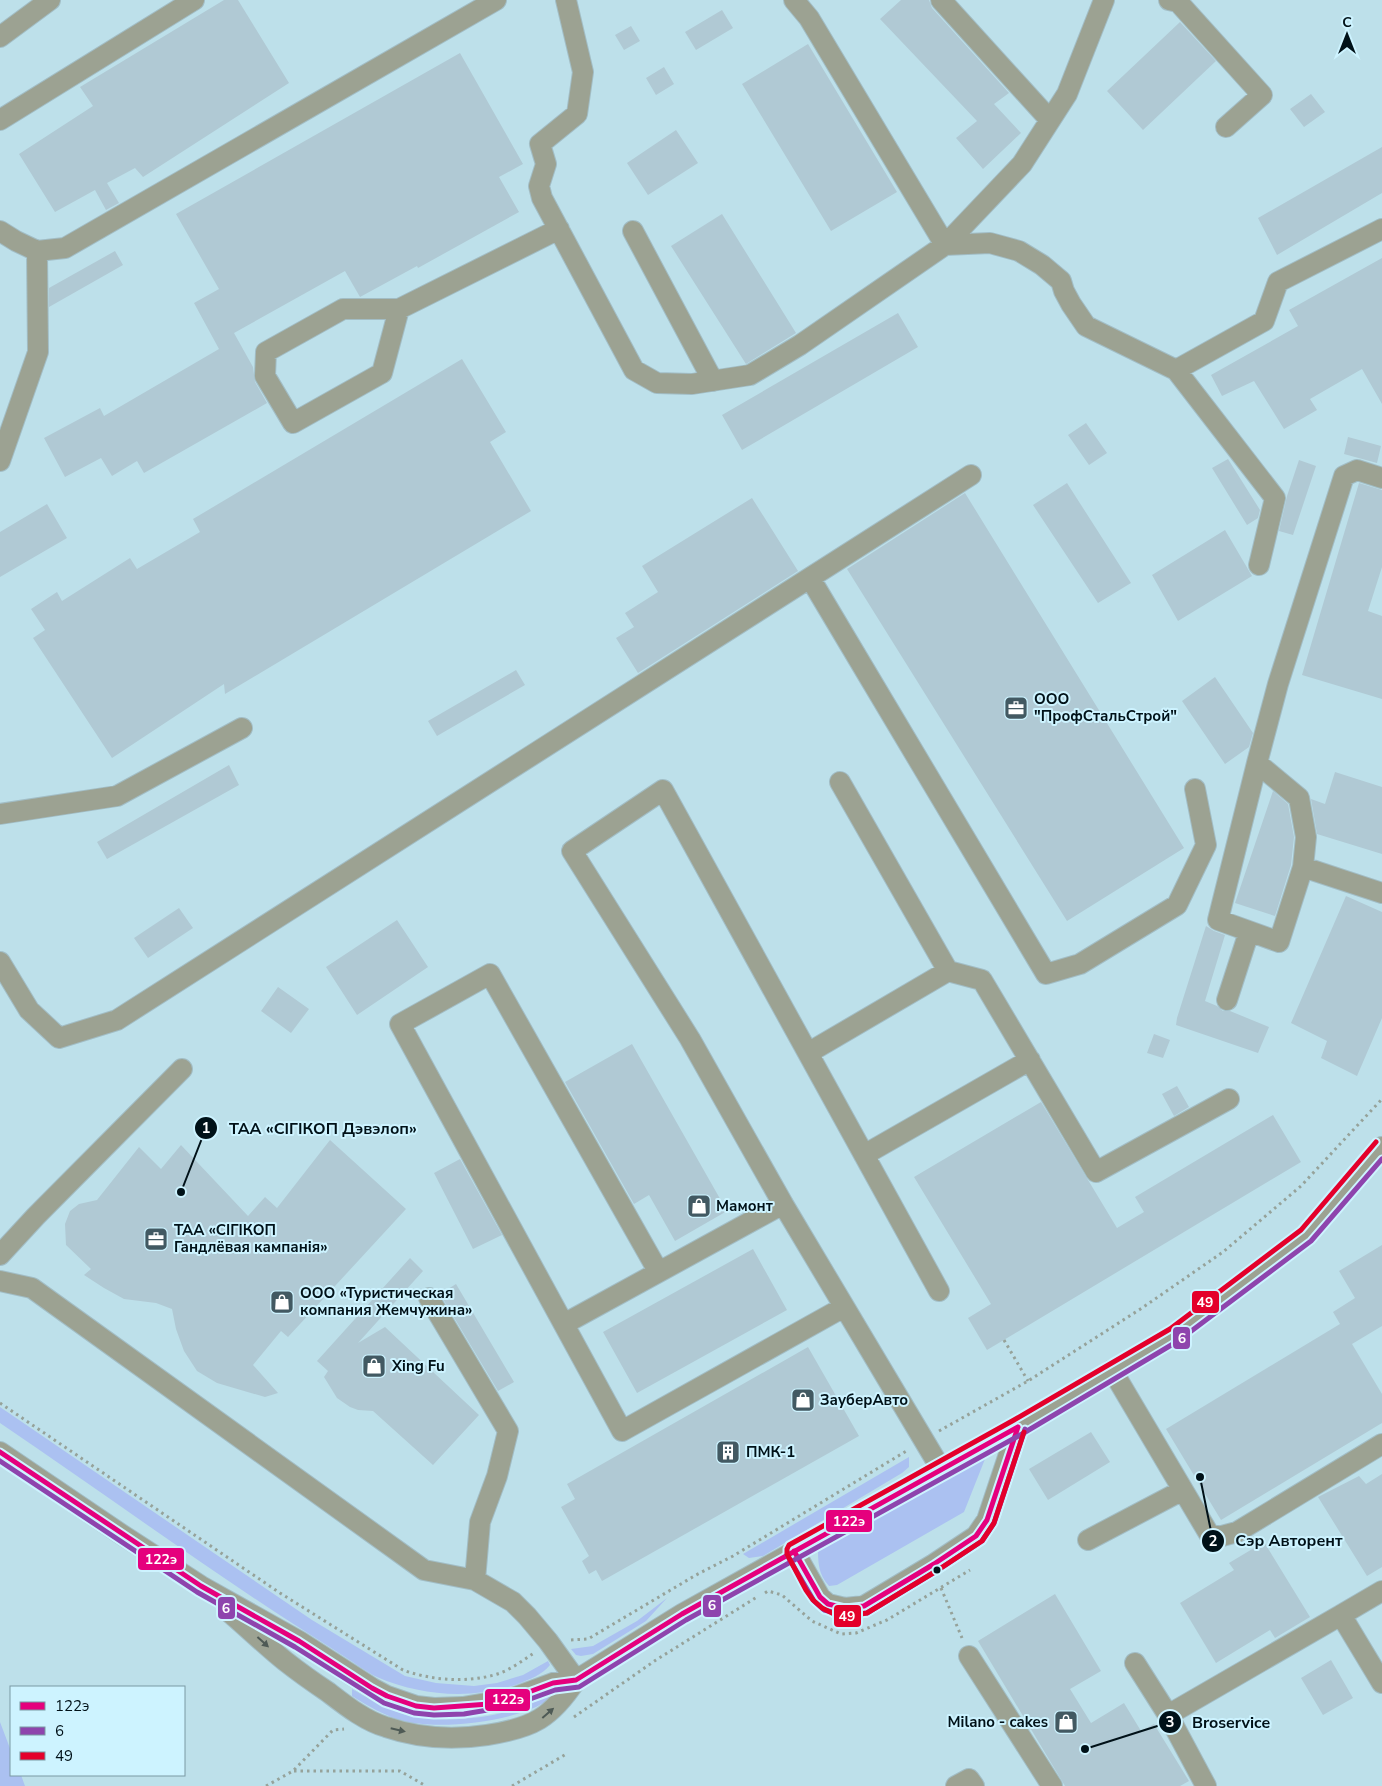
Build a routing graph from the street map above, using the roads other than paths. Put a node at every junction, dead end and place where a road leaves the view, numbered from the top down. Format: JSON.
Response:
{"nodes":[{"id":1,"x":50,"y":0,"type":"edge"},
{"id":2,"x":194,"y":0,"type":"edge"},
{"id":3,"x":496,"y":0,"type":"edge"},
{"id":4,"x":566,"y":0,"type":"edge"},
{"id":5,"x":794,"y":0,"type":"edge"},
{"id":6,"x":941,"y":0,"type":"edge"},
{"id":7,"x":1104,"y":0,"type":"edge"},
{"id":8,"x":1169,"y":0,"type":"edge"},
{"id":9,"x":0,"y":38,"type":"edge"},
{"id":10,"x":0,"y":120,"type":"edge"},
{"id":11,"x":1050,"y":120,"type":"junction"},
{"id":12,"x":1226,"y":127,"type":"dead end"},
{"id":13,"x":558,"y":228,"type":"junction"},
{"id":14,"x":1382,"y":229,"type":"edge"},
{"id":15,"x":0,"y":231,"type":"edge"},
{"id":16,"x":633,"y":231,"type":"dead end"},
{"id":17,"x":945,"y":245,"type":"junction"},
{"id":18,"x":37,"y":252,"type":"junction"},
{"id":19,"x":399,"y":308,"type":"junction"},
{"id":20,"x":1176,"y":370,"type":"junction"},
{"id":21,"x":713,"y":381,"type":"junction"},
{"id":22,"x":0,"y":461,"type":"edge"},
{"id":23,"x":971,"y":476,"type":"dead end"},
{"id":24,"x":1382,"y":478,"type":"edge"},
{"id":25,"x":1259,"y":565,"type":"dead end"},
{"id":26,"x":810,"y":578,"type":"junction"},
{"id":27,"x":242,"y":728,"type":"dead end"},
{"id":28,"x":1257,"y":763,"type":"junction"},
{"id":29,"x":840,"y":782,"type":"dead end"},
{"id":30,"x":1195,"y":789,"type":"dead end"},
{"id":31,"x":0,"y":814,"type":"edge"},
{"id":32,"x":1303,"y":867,"type":"junction"},
{"id":33,"x":1382,"y":893,"type":"edge"},
{"id":34,"x":1249,"y":932,"type":"junction"},
{"id":35,"x":0,"y":962,"type":"edge"},
{"id":36,"x":948,"y":971,"type":"junction"},
{"id":37,"x":1227,"y":1000,"type":"dead end"},
{"id":38,"x":808,"y":1053,"type":"junction"},
{"id":39,"x":1030,"y":1060,"type":"junction"},
{"id":40,"x":182,"y":1068,"type":"dead end"},
{"id":41,"x":1229,"y":1100,"type":"dead end"},
{"id":42,"x":1382,"y":1147,"type":"edge"},
{"id":43,"x":864,"y":1155,"type":"junction"},
{"id":44,"x":783,"y":1204,"type":"junction"},
{"id":45,"x":0,"y":1255,"type":"edge"},
{"id":46,"x":658,"y":1271,"type":"junction"},
{"id":47,"x":0,"y":1280,"type":"edge"},
{"id":48,"x":939,"y":1291,"type":"dead end"},
{"id":49,"x":429,"y":1298,"type":"dead end"},
{"id":50,"x":844,"y":1307,"type":"junction"},
{"id":51,"x":564,"y":1324,"type":"junction"},
{"id":52,"x":1112,"y":1370,"type":"junction"},
{"id":53,"x":1018,"y":1427,"type":"junction"},
{"id":54,"x":1382,"y":1444,"type":"edge"},
{"id":55,"x":0,"y":1452,"type":"edge"},
{"id":56,"x":940,"y":1470,"type":"junction"},
{"id":57,"x":1183,"y":1490,"type":"junction"},
{"id":58,"x":1088,"y":1540,"type":"dead end"},
{"id":59,"x":794,"y":1551,"type":"junction"},
{"id":60,"x":475,"y":1580,"type":"junction"},
{"id":61,"x":201,"y":1586,"type":"junction"},
{"id":62,"x":1382,"y":1591,"type":"edge"},
{"id":63,"x":1341,"y":1615,"type":"junction"},
{"id":64,"x":969,"y":1656,"type":"road end"},
{"id":65,"x":1134,"y":1663,"type":"dead end"},
{"id":66,"x":576,"y":1680,"type":"junction"},
{"id":67,"x":1382,"y":1683,"type":"edge"},
{"id":68,"x":1168,"y":1716,"type":"junction"},
{"id":69,"x":956,"y":1786,"type":"edge"},
{"id":70,"x":974,"y":1786,"type":"edge"},
{"id":71,"x":1052,"y":1786,"type":"edge"},
{"id":72,"x":1206,"y":1786,"type":"edge"}],
"edges":[{"from":1,"to":9,"type":"street"},
{"from":2,"to":10,"type":"street"},
{"from":3,"to":18,"type":"street"},
{"from":4,"to":13,"type":"street"},
{"from":5,"to":17,"type":"street"},
{"from":6,"to":11,"type":"street"},
{"from":7,"to":11,"type":"street"},
{"from":8,"to":12,"type":"street"},
{"from":11,"to":17,"type":"street"},
{"from":13,"to":19,"type":"street"},
{"from":13,"to":21,"type":"street"},
{"from":14,"to":20,"type":"street"},
{"from":15,"to":18,"type":"street"},
{"from":16,"to":21,"type":"street"},
{"from":17,"to":20,"type":"street"},
{"from":17,"to":21,"type":"street"},
{"from":18,"to":22,"type":"street"},
{"from":19,"to":19,"type":"street"},
{"from":20,"to":25,"type":"street"},
{"from":23,"to":26,"type":"street"},
{"from":24,"to":28,"type":"street"},
{"from":26,"to":30,"type":"street"},
{"from":26,"to":35,"type":"street"},
{"from":27,"to":31,"type":"street"},
{"from":28,"to":32,"type":"street"},
{"from":28,"to":34,"type":"street"},
{"from":29,"to":36,"type":"street"},
{"from":32,"to":33,"type":"street"},
{"from":32,"to":34,"type":"street"},
{"from":34,"to":37,"type":"street"},
{"from":36,"to":38,"type":"street"},
{"from":36,"to":39,"type":"street"},
{"from":38,"to":43,"type":"street"},
{"from":38,"to":44,"type":"street"},
{"from":39,"to":41,"type":"street"},
{"from":39,"to":43,"type":"street"},
{"from":40,"to":45,"type":"street"},
{"from":42,"to":52,"type":"street"},
{"from":43,"to":48,"type":"street"},
{"from":44,"to":46,"type":"street"},
{"from":44,"to":50,"type":"street"},
{"from":46,"to":51,"type":"street"},
{"from":46,"to":51,"type":"street"},
{"from":47,"to":60,"type":"street"},
{"from":49,"to":60,"type":"street"},
{"from":50,"to":51,"type":"street"},
{"from":50,"to":56,"type":"street"},
{"from":52,"to":53,"type":"street"},
{"from":52,"to":57,"type":"street"},
{"from":53,"to":56,"type":"street"},
{"from":53,"to":59,"type":"street"},
{"from":54,"to":57,"type":"street"},
{"from":55,"to":61,"type":"street"},
{"from":56,"to":59,"type":"street"},
{"from":57,"to":58,"type":"street"},
{"from":59,"to":66,"type":"street"},
{"from":60,"to":66,"type":"street"},
{"from":61,"to":66,"type":"street"},
{"from":61,"to":66,"type":"street","one_way":true},
{"from":62,"to":63,"type":"street"},
{"from":63,"to":67,"type":"street"},
{"from":63,"to":68,"type":"street"},
{"from":64,"to":71,"type":"street"},
{"from":65,"to":68,"type":"street"},
{"from":68,"to":72,"type":"street"},
{"from":69,"to":70,"type":"street"}]}
